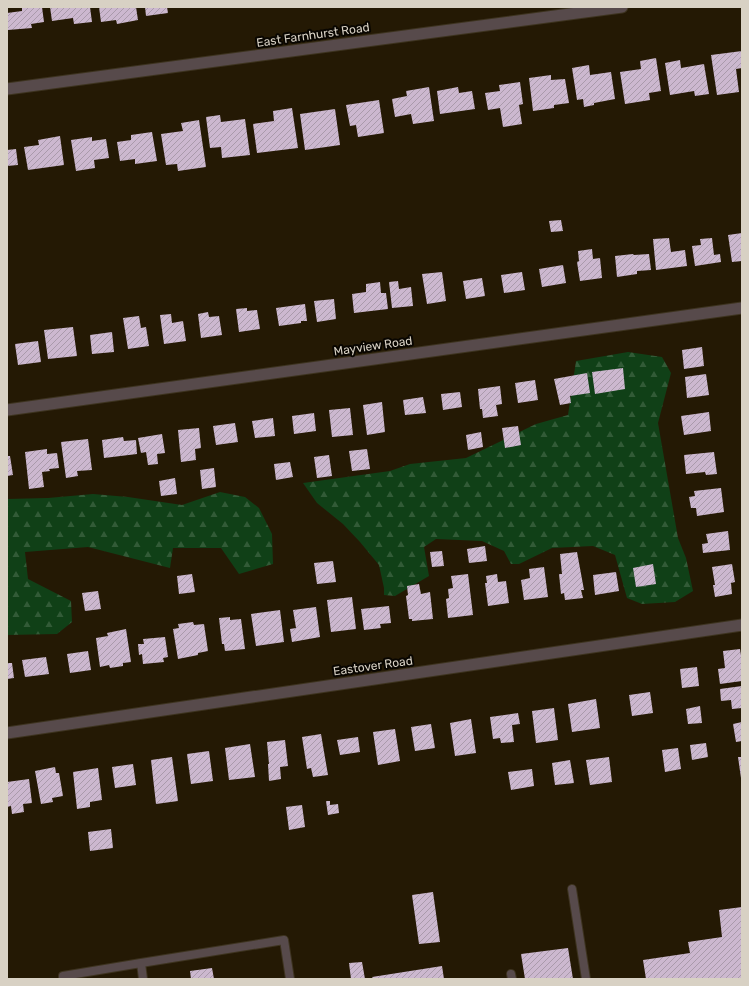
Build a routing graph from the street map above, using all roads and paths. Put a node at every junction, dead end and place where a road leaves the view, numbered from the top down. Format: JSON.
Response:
{"nodes":[{"id":1,"x":622,"y":7,"type":"edge"},
{"id":2,"x":7,"y":89,"type":"edge"},
{"id":3,"x":742,"y":308,"type":"edge"},
{"id":4,"x":7,"y":410,"type":"edge"},
{"id":5,"x":742,"y":625,"type":"edge"},
{"id":6,"x":7,"y":733,"type":"edge"},
{"id":7,"x":572,"y":889,"type":"dead end"},
{"id":8,"x":141,"y":964,"type":"junction"},
{"id":9,"x":63,"y":979,"type":"edge"},
{"id":10,"x":143,"y":979,"type":"edge"},
{"id":11,"x":290,"y":979,"type":"edge"},
{"id":12,"x":586,"y":979,"type":"edge"}],
"edges":[{"from":1,"to":2,"type":"street","name":"East Farnhurst Road"},
{"from":3,"to":4,"type":"street","name":"Mayview Road"},
{"from":5,"to":6,"type":"street","name":"Eastover Road"},
{"from":7,"to":12,"type":"lane"},
{"from":8,"to":9,"type":"lane"},
{"from":8,"to":10,"type":"lane"},
{"from":8,"to":11,"type":"lane"}]}
